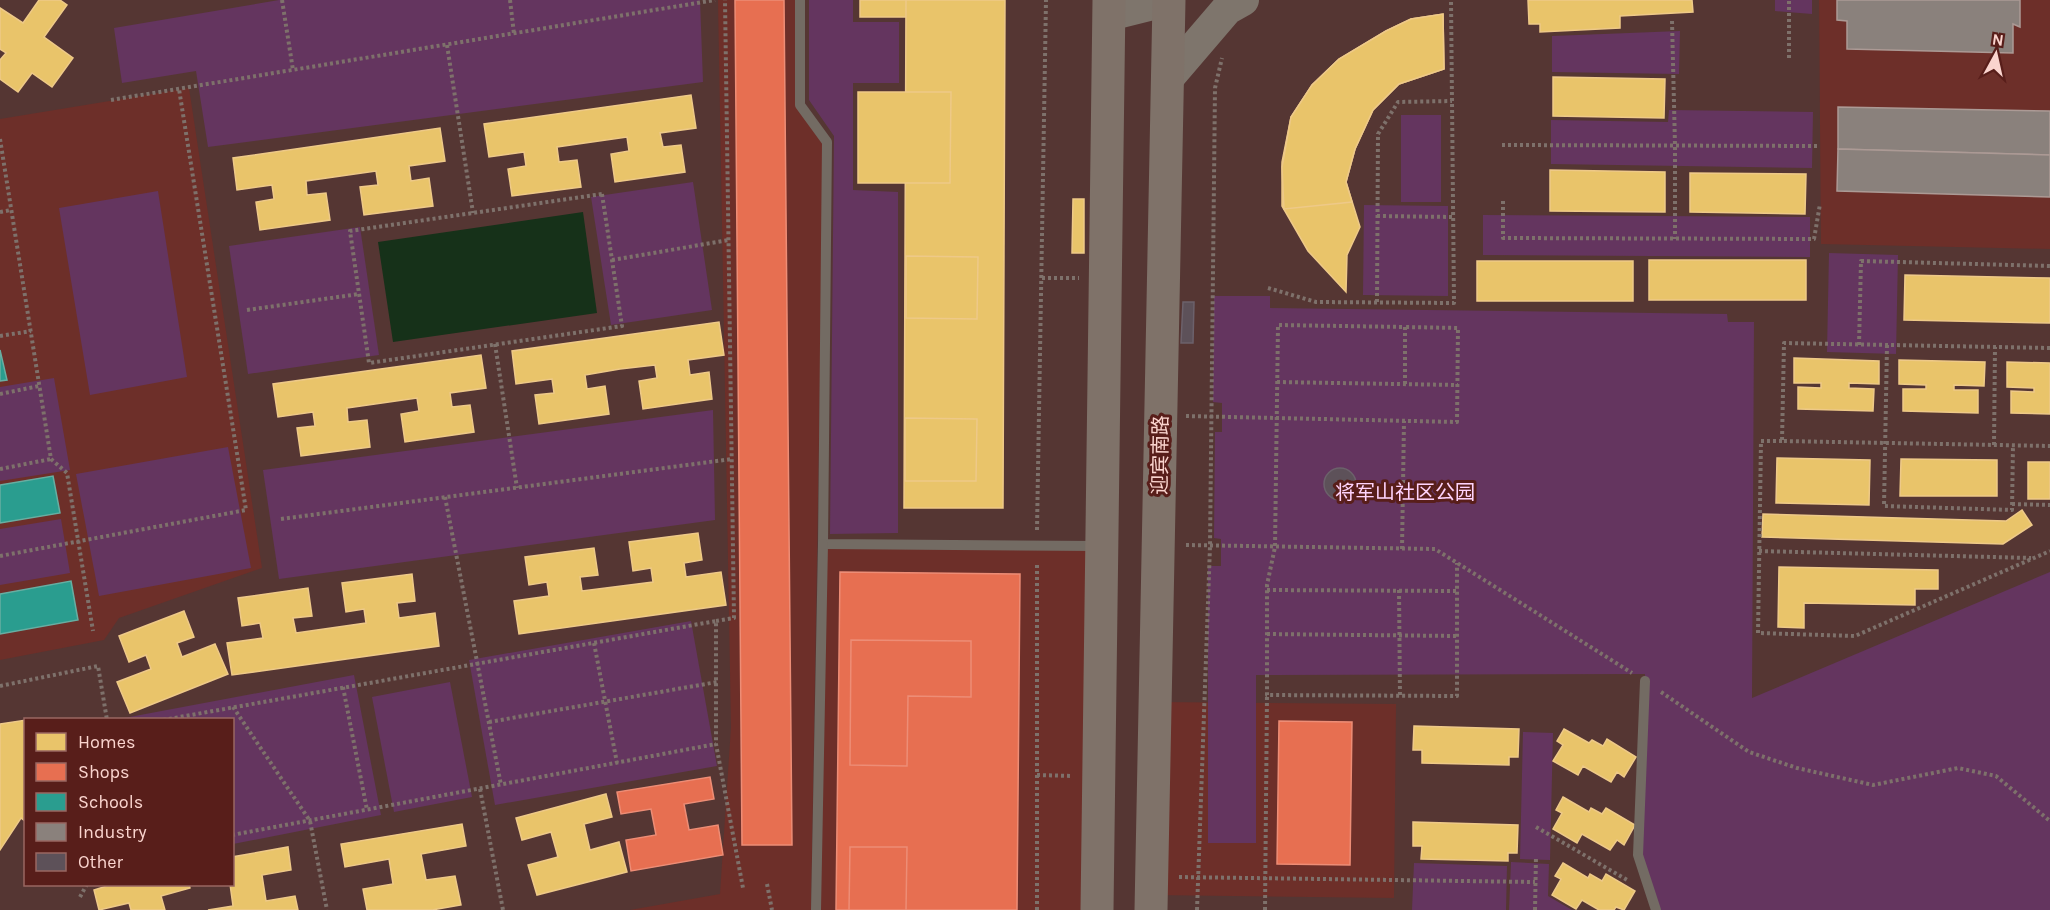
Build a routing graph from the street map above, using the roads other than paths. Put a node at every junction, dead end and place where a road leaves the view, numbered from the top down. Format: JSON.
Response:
{"nodes":[{"id":1,"x":800,"y":0,"type":"edge"},
{"id":2,"x":1169,"y":0,"type":"edge"},
{"id":3,"x":1243,"y":0,"type":"edge"},
{"id":4,"x":1109,"y":7,"type":"edge"},
{"id":5,"x":1168,"y":78,"type":"junction"},
{"id":6,"x":823,"y":544,"type":"junction"},
{"id":7,"x":1102,"y":546,"type":"junction"},
{"id":8,"x":1645,"y":681,"type":"road end"},
{"id":9,"x":816,"y":910,"type":"edge"},
{"id":10,"x":1097,"y":910,"type":"edge"},
{"id":11,"x":1151,"y":910,"type":"edge"},
{"id":12,"x":1656,"y":910,"type":"edge"}],
"edges":[{"from":1,"to":6,"type":"lane"},
{"from":2,"to":4,"type":"main road"},
{"from":2,"to":5,"type":"main road","name":"迎宾南路"},
{"from":3,"to":5,"type":"main road"},
{"from":4,"to":7,"type":"main road"},
{"from":5,"to":11,"type":"main road","name":"迎宾南路"},
{"from":6,"to":7,"type":"lane"},
{"from":6,"to":9,"type":"lane"},
{"from":7,"to":10,"type":"main road"},
{"from":8,"to":12,"type":"lane"}]}
